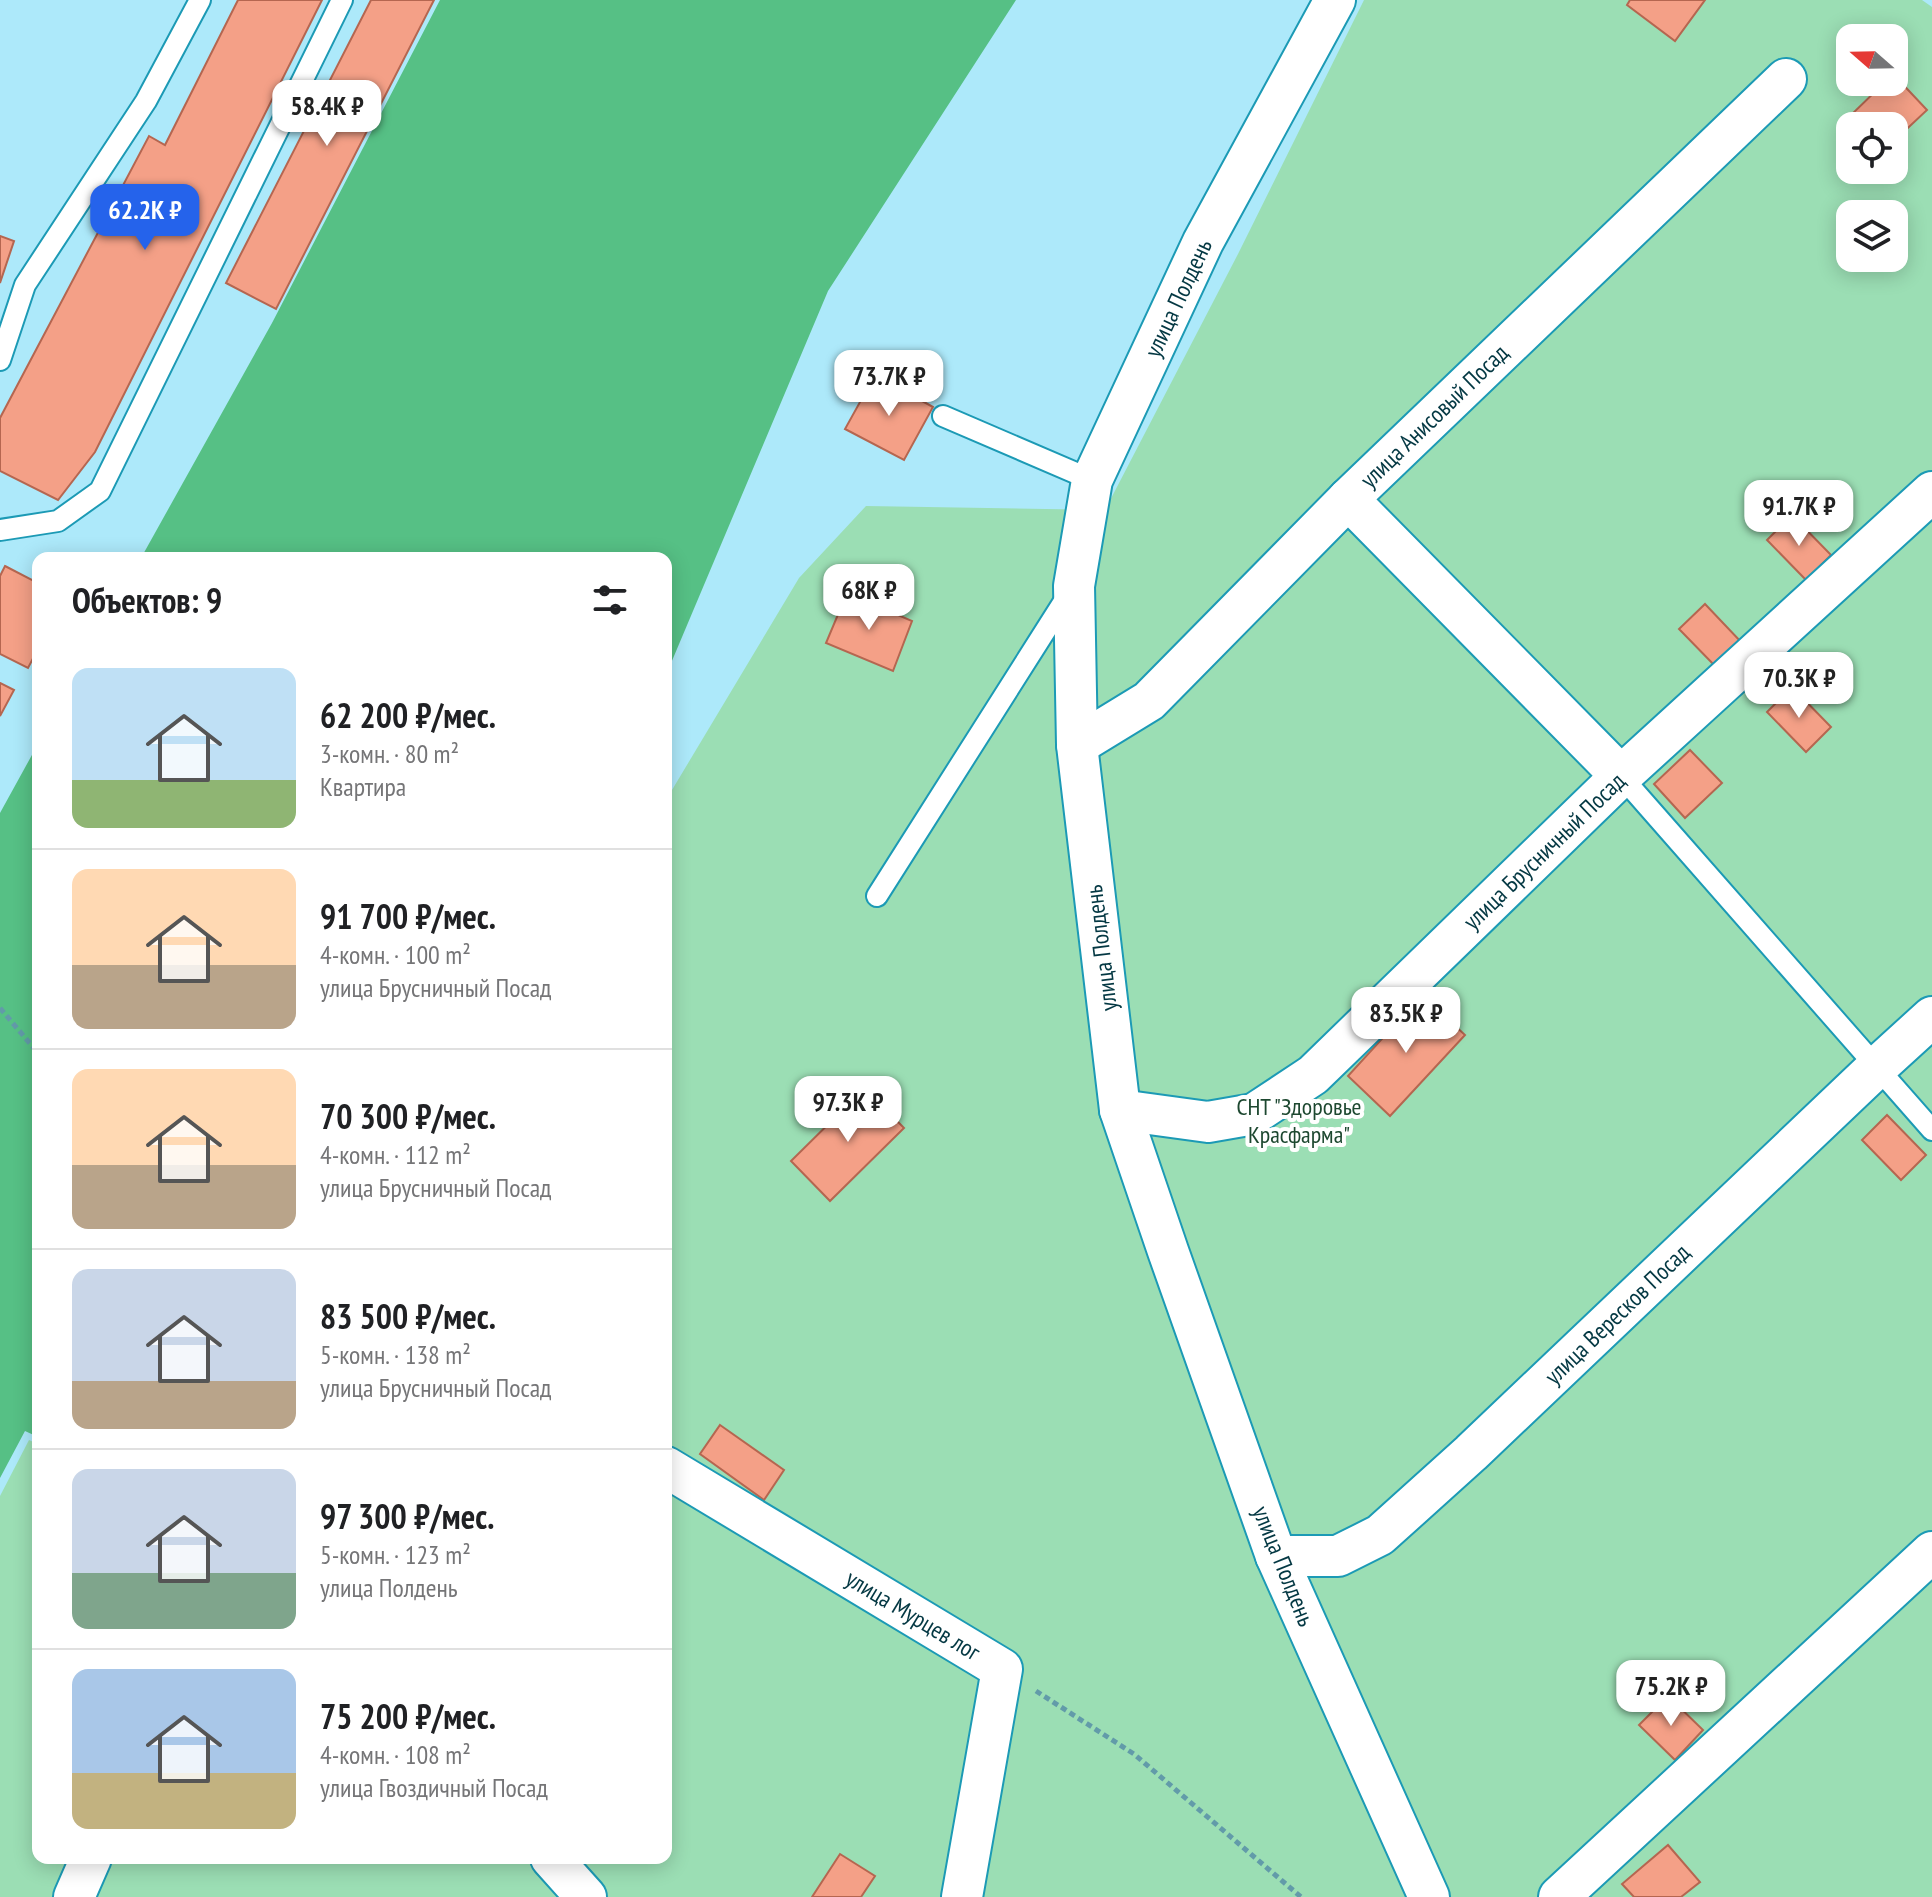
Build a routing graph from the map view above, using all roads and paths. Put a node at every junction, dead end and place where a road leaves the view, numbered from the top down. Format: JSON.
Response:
{"nodes":[{"id":1,"x":200,"y":0,"type":"edge"},
{"id":2,"x":342,"y":0,"type":"edge"},
{"id":3,"x":1335,"y":0,"type":"edge"},
{"id":4,"x":1786,"y":79,"type":"dead end"},
{"id":5,"x":0,"y":360,"type":"edge"},
{"id":6,"x":943,"y":416,"type":"dead end"},
{"id":7,"x":1092,"y":480,"type":"junction"},
{"id":8,"x":1932,"y":492,"type":"edge"},
{"id":9,"x":1348,"y":499,"type":"junction"},
{"id":10,"x":0,"y":530,"type":"edge"},
{"id":11,"x":1074,"y":586,"type":"junction"},
{"id":12,"x":1077,"y":745,"type":"junction"},
{"id":13,"x":1621,"y":776,"type":"junction"},
{"id":14,"x":877,"y":896,"type":"dead end"},
{"id":15,"x":0,"y":1008,"type":"edge"},
{"id":16,"x":1932,"y":1017,"type":"edge"},
{"id":17,"x":32,"y":1046,"type":"edge"},
{"id":18,"x":1876,"y":1068,"type":"junction"},
{"id":19,"x":1120,"y":1110,"type":"junction"},
{"id":20,"x":1932,"y":1130,"type":"edge"},
{"id":21,"x":672,"y":1471,"type":"edge"},
{"id":22,"x":1932,"y":1552,"type":"edge"},
{"id":23,"x":1276,"y":1556,"type":"junction"},
{"id":24,"x":1002,"y":1669,"type":"junction"},
{"id":25,"x":88,"y":1864,"type":"edge"},
{"id":26,"x":556,"y":1864,"type":"edge"},
{"id":27,"x":74,"y":1897,"type":"edge"},
{"id":28,"x":586,"y":1897,"type":"edge"},
{"id":29,"x":962,"y":1897,"type":"edge"},
{"id":30,"x":1301,"y":1897,"type":"edge"},
{"id":31,"x":1429,"y":1897,"type":"edge"},
{"id":32,"x":1559,"y":1897,"type":"edge"}],
"edges":[{"from":1,"to":5,"type":"lane"},
{"from":2,"to":10,"type":"lane"},
{"from":3,"to":7,"type":"street","name":"улица Полдень"},
{"from":4,"to":9,"type":"street","name":"улица Анисовый Посад"},
{"from":6,"to":7,"type":"lane"},
{"from":7,"to":11,"type":"street","name":"улица Полдень"},
{"from":8,"to":13,"type":"street","name":"улица Брусничный Посад"},
{"from":9,"to":12,"type":"street","name":"улица Анисовый Посад"},
{"from":9,"to":13,"type":"street"},
{"from":11,"to":12,"type":"street","name":"улица Полдень"},
{"from":11,"to":14,"type":"lane"},
{"from":12,"to":19,"type":"street","name":"улица Полдень"},
{"from":13,"to":18,"type":"lane"},
{"from":13,"to":19,"type":"street","name":"улица Брусничный Посад"},
{"from":15,"to":17,"type":"path"},
{"from":16,"to":18,"type":"street","name":"улица Вересков Посад"},
{"from":18,"to":20,"type":"lane"},
{"from":18,"to":23,"type":"street","name":"улица Вересков Посад"},
{"from":19,"to":23,"type":"street","name":"улица Полдень"},
{"from":21,"to":24,"type":"street","name":"улица Мурцев лог"},
{"from":22,"to":32,"type":"street"},
{"from":23,"to":31,"type":"street","name":"улица Полдень"},
{"from":24,"to":29,"type":"street","name":"улица Мурцев лог"},
{"from":24,"to":30,"type":"path"},
{"from":25,"to":27,"type":"street"},
{"from":26,"to":28,"type":"street"}]}
